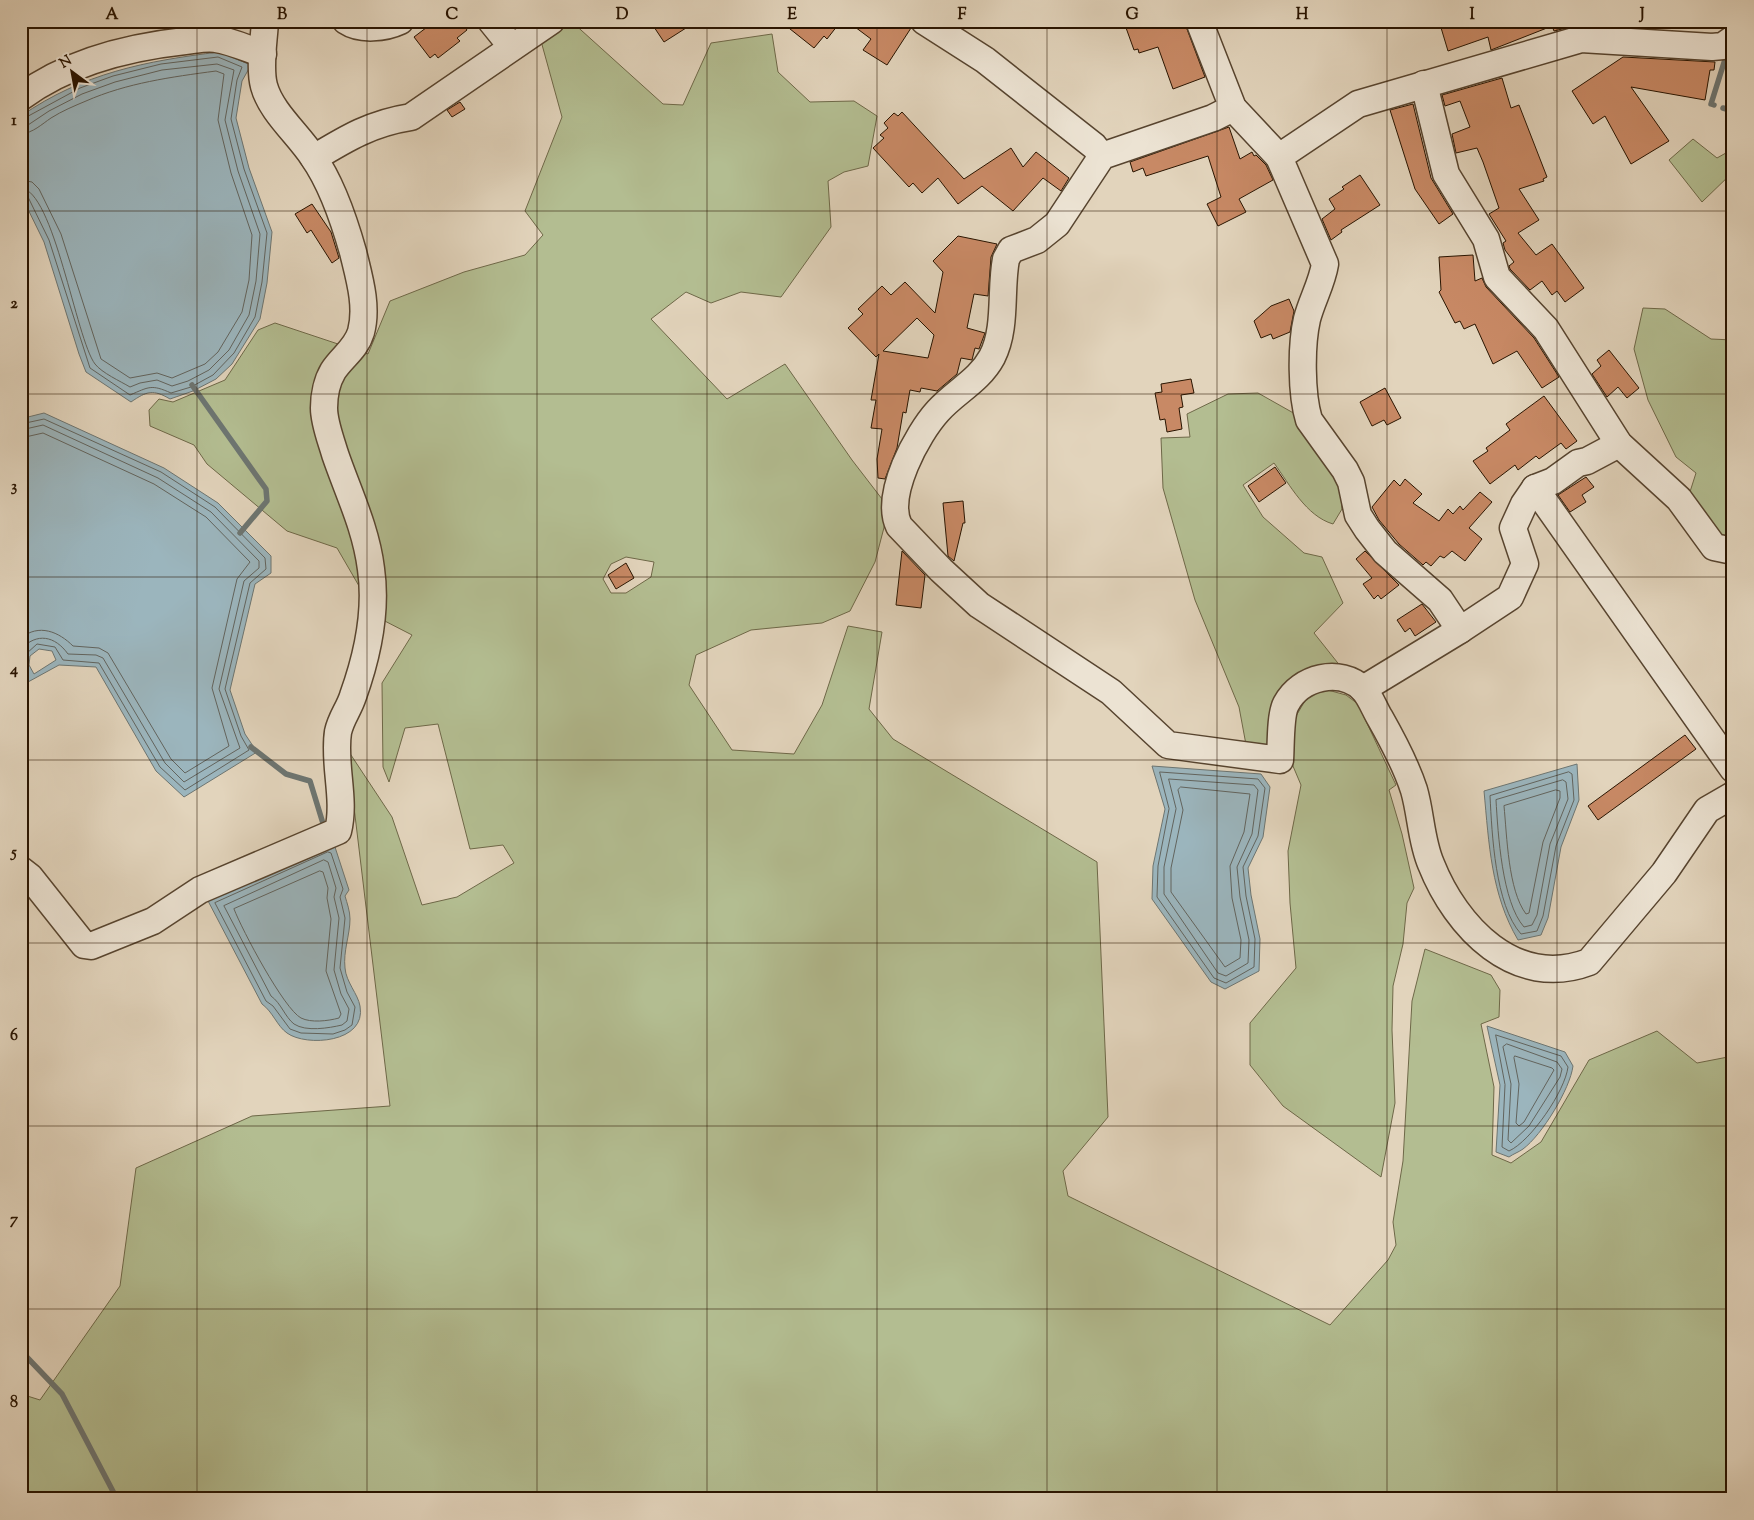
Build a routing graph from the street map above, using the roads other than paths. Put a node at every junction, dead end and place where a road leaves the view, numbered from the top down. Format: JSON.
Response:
{"nodes":[{"id":1,"x":264,"y":21,"type":"edge"},
{"id":2,"x":346,"y":21,"type":"edge"},
{"id":3,"x":400,"y":21,"type":"edge"},
{"id":4,"x":491,"y":21,"type":"edge"},
{"id":5,"x":551,"y":21,"type":"edge"},
{"id":6,"x":924,"y":21,"type":"edge"},
{"id":7,"x":1199,"y":21,"type":"edge"},
{"id":8,"x":1733,"y":39,"type":"edge"},
{"id":9,"x":512,"y":47,"type":"junction"},
{"id":10,"x":263,"y":54,"type":"junction"},
{"id":11,"x":1424,"y":84,"type":"junction"},
{"id":12,"x":21,"y":97,"type":"edge"},
{"id":13,"x":1234,"y":108,"type":"junction"},
{"id":14,"x":1102,"y":156,"type":"junction"},
{"id":15,"x":314,"y":158,"type":"junction"},
{"id":16,"x":1280,"y":161,"type":"junction"},
{"id":17,"x":1618,"y":444,"type":"junction"},
{"id":18,"x":1535,"y":488,"type":"junction"},
{"id":19,"x":1733,"y":551,"type":"edge"},
{"id":20,"x":1460,"y":630,"type":"junction"},
{"id":21,"x":1364,"y":689,"type":"junction"},
{"id":22,"x":1733,"y":769,"type":"edge"},
{"id":23,"x":1733,"y":795,"type":"edge"},
{"id":24,"x":21,"y":870,"type":"edge"}],
"edges":[{"from":1,"to":10,"type":"street"},
{"from":2,"to":3,"type":"street"},
{"from":4,"to":9,"type":"street"},
{"from":5,"to":9,"type":"street"},
{"from":6,"to":14,"type":"street"},
{"from":7,"to":13,"type":"street"},
{"from":8,"to":11,"type":"street"},
{"from":9,"to":15,"type":"street"},
{"from":10,"to":12,"type":"street"},
{"from":10,"to":15,"type":"street"},
{"from":11,"to":16,"type":"street"},
{"from":11,"to":17,"type":"street"},
{"from":13,"to":14,"type":"street"},
{"from":13,"to":16,"type":"street"},
{"from":14,"to":21,"type":"street"},
{"from":15,"to":24,"type":"street"},
{"from":16,"to":20,"type":"street"},
{"from":17,"to":18,"type":"street"},
{"from":17,"to":19,"type":"street"},
{"from":18,"to":20,"type":"street"},
{"from":18,"to":22,"type":"street"},
{"from":20,"to":21,"type":"street"},
{"from":21,"to":23,"type":"street"}]}
